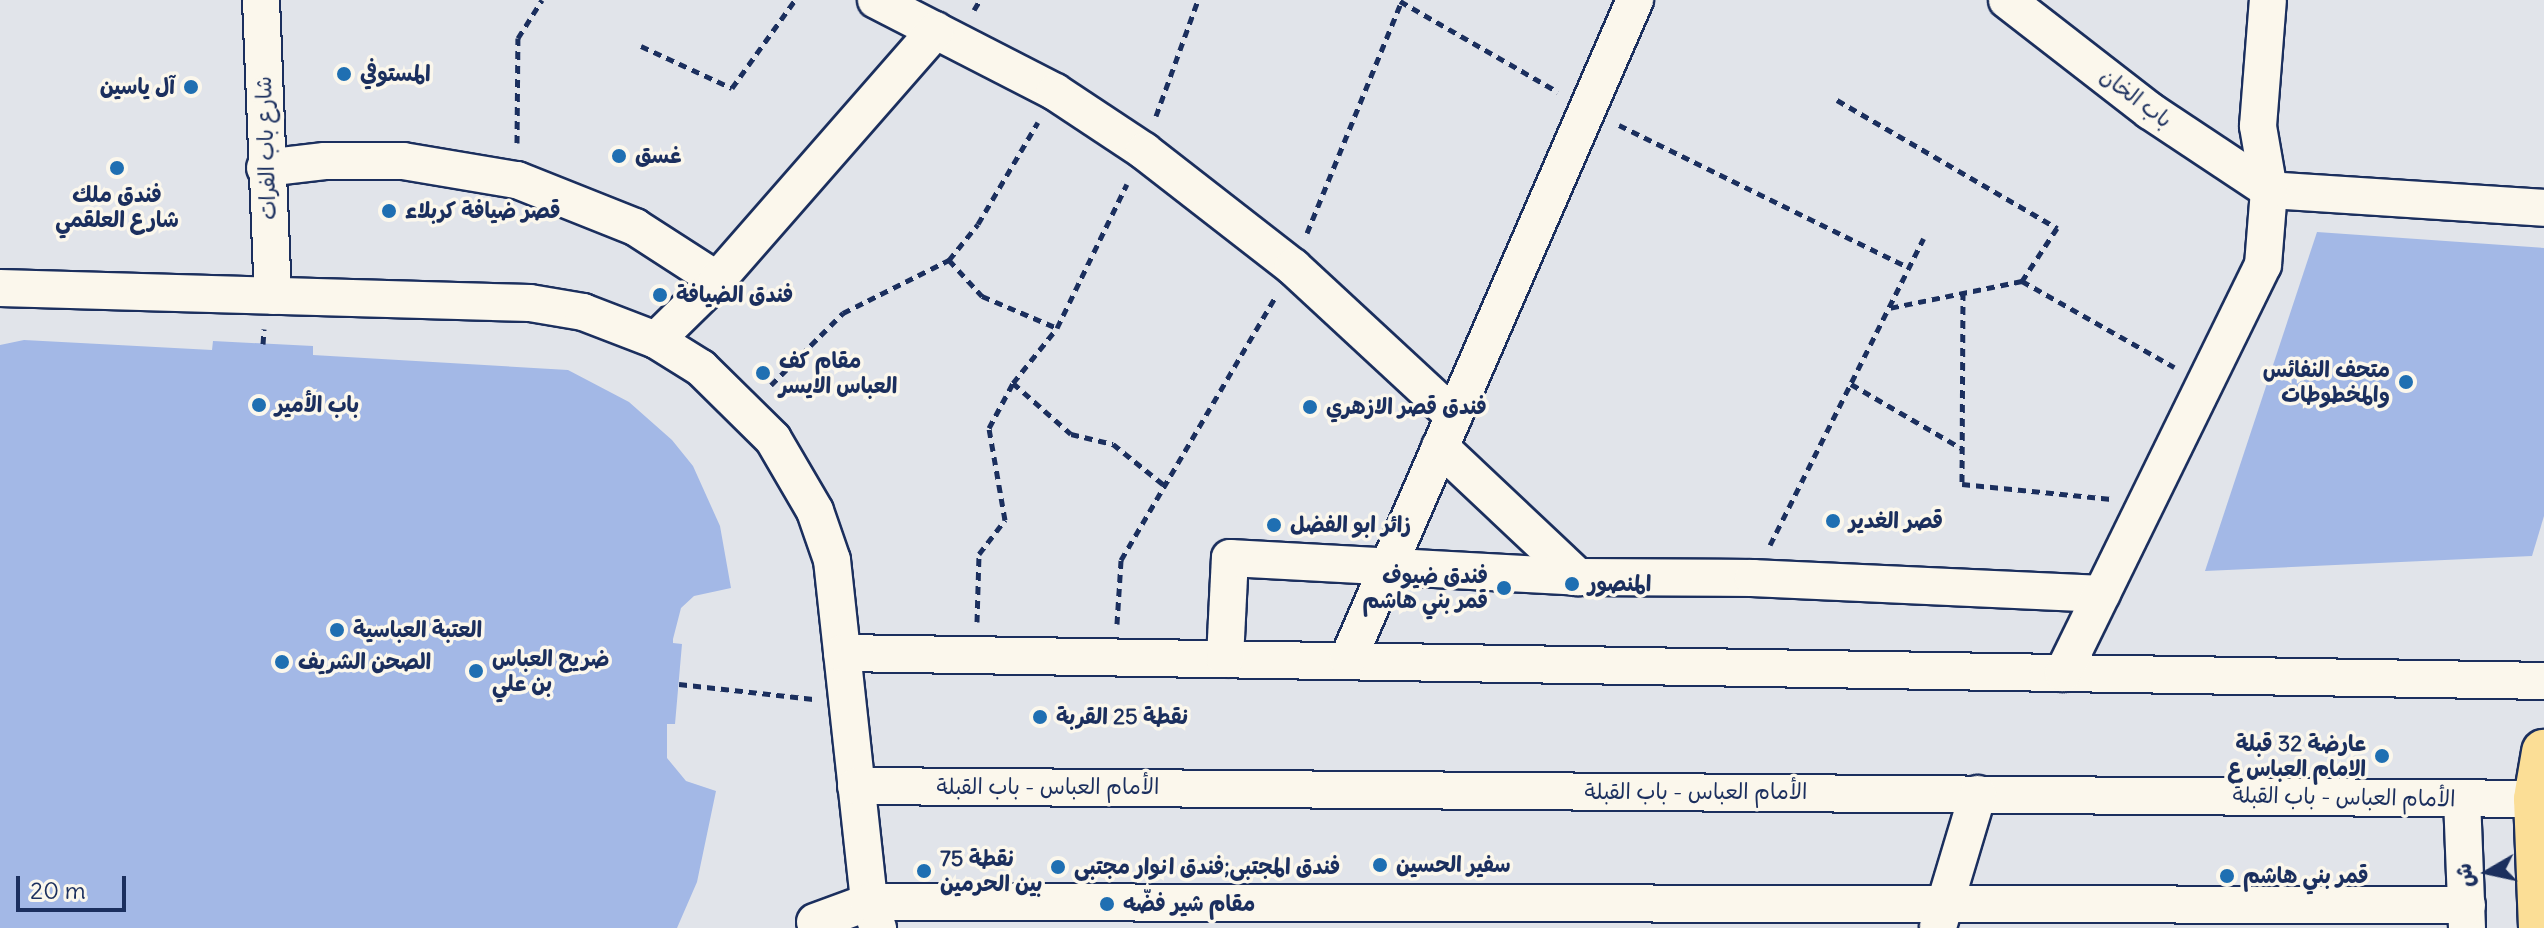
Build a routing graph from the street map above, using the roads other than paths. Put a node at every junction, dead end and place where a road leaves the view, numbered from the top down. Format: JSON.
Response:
{"nodes":[{"id":1,"x":261,"y":0,"type":"edge"},
{"id":2,"x":876,"y":0,"type":"edge"},
{"id":3,"x":1635,"y":0,"type":"edge"},
{"id":4,"x":2007,"y":0,"type":"edge"},
{"id":5,"x":2268,"y":0,"type":"edge"},
{"id":6,"x":936,"y":30,"type":"junction"},
{"id":7,"x":265,"y":168,"type":"junction"},
{"id":8,"x":2269,"y":190,"type":"junction"},
{"id":9,"x":2544,"y":208,"type":"edge"},
{"id":10,"x":717,"y":280,"type":"junction"},
{"id":11,"x":0,"y":288,"type":"edge"},
{"id":12,"x":273,"y":296,"type":"junction"},
{"id":13,"x":656,"y":340,"type":"junction"},
{"id":14,"x":1447,"y":432,"type":"junction"},
{"id":15,"x":1388,"y":566,"type":"junction"},
{"id":16,"x":1578,"y":577,"type":"junction"},
{"id":17,"x":2102,"y":594,"type":"junction"},
{"id":18,"x":842,"y":653,"type":"junction"},
{"id":19,"x":1225,"y":659,"type":"junction"},
{"id":20,"x":1348,"y":659,"type":"junction"},
{"id":21,"x":2063,"y":673,"type":"junction"},
{"id":22,"x":2544,"y":681,"type":"edge"},
{"id":23,"x":2544,"y":752,"type":"edge"},
{"id":24,"x":856,"y":786,"type":"junction"},
{"id":25,"x":1978,"y":794,"type":"junction"},
{"id":26,"x":2462,"y":798,"type":"junction"},
{"id":27,"x":2540,"y":800,"type":"edge"},
{"id":28,"x":1250,"y":903,"type":"junction"},
{"id":29,"x":873,"y":915,"type":"edge"},
{"id":30,"x":1941,"y":916,"type":"edge"},
{"id":31,"x":2100,"y":916,"type":"edge"},
{"id":32,"x":2467,"y":917,"type":"edge"},
{"id":33,"x":815,"y":922,"type":"dead end"},
{"id":34,"x":1220,"y":928,"type":"edge"},
{"id":35,"x":2541,"y":928,"type":"edge"}],
"edges":[{"from":1,"to":7,"type":"street","name":"شارع باب الفرات"},
{"from":2,"to":6,"type":"street"},
{"from":3,"to":14,"type":"street"},
{"from":4,"to":8,"type":"street","name":"باب الخان"},
{"from":5,"to":8,"type":"street"},
{"from":6,"to":10,"type":"street"},
{"from":6,"to":14,"type":"street"},
{"from":7,"to":10,"type":"street"},
{"from":7,"to":12,"type":"street","name":"شارع باب الفرات"},
{"from":8,"to":9,"type":"street"},
{"from":8,"to":17,"type":"street"},
{"from":10,"to":13,"type":"street"},
{"from":11,"to":12,"type":"street"},
{"from":12,"to":13,"type":"street"},
{"from":13,"to":18,"type":"street"},
{"from":14,"to":15,"type":"street"},
{"from":14,"to":16,"type":"street"},
{"from":15,"to":16,"type":"street"},
{"from":15,"to":19,"type":"street"},
{"from":15,"to":20,"type":"street"},
{"from":16,"to":17,"type":"street"},
{"from":17,"to":21,"type":"street"},
{"from":18,"to":19,"type":"street"},
{"from":18,"to":24,"type":"street"},
{"from":19,"to":20,"type":"street"},
{"from":20,"to":21,"type":"street"},
{"from":21,"to":22,"type":"street"},
{"from":23,"to":27,"type":"main road"},
{"from":24,"to":25,"type":"street","name":"الأمام العباس - باب القبلة"},
{"from":24,"to":29,"type":"street"},
{"from":25,"to":26,"type":"street","name":"الأمام العباس - باب القبلة"},
{"from":25,"to":30,"type":"street"},
{"from":26,"to":27,"type":"street","name":"الأمام العباس - باب القبلة"},
{"from":26,"to":32,"type":"street"},
{"from":27,"to":35,"type":"main road"},
{"from":28,"to":29,"type":"street"},
{"from":28,"to":30,"type":"street"},
{"from":28,"to":34,"type":"street"},
{"from":29,"to":33,"type":"street"},
{"from":30,"to":31,"type":"street"},
{"from":31,"to":32,"type":"street"}]}
